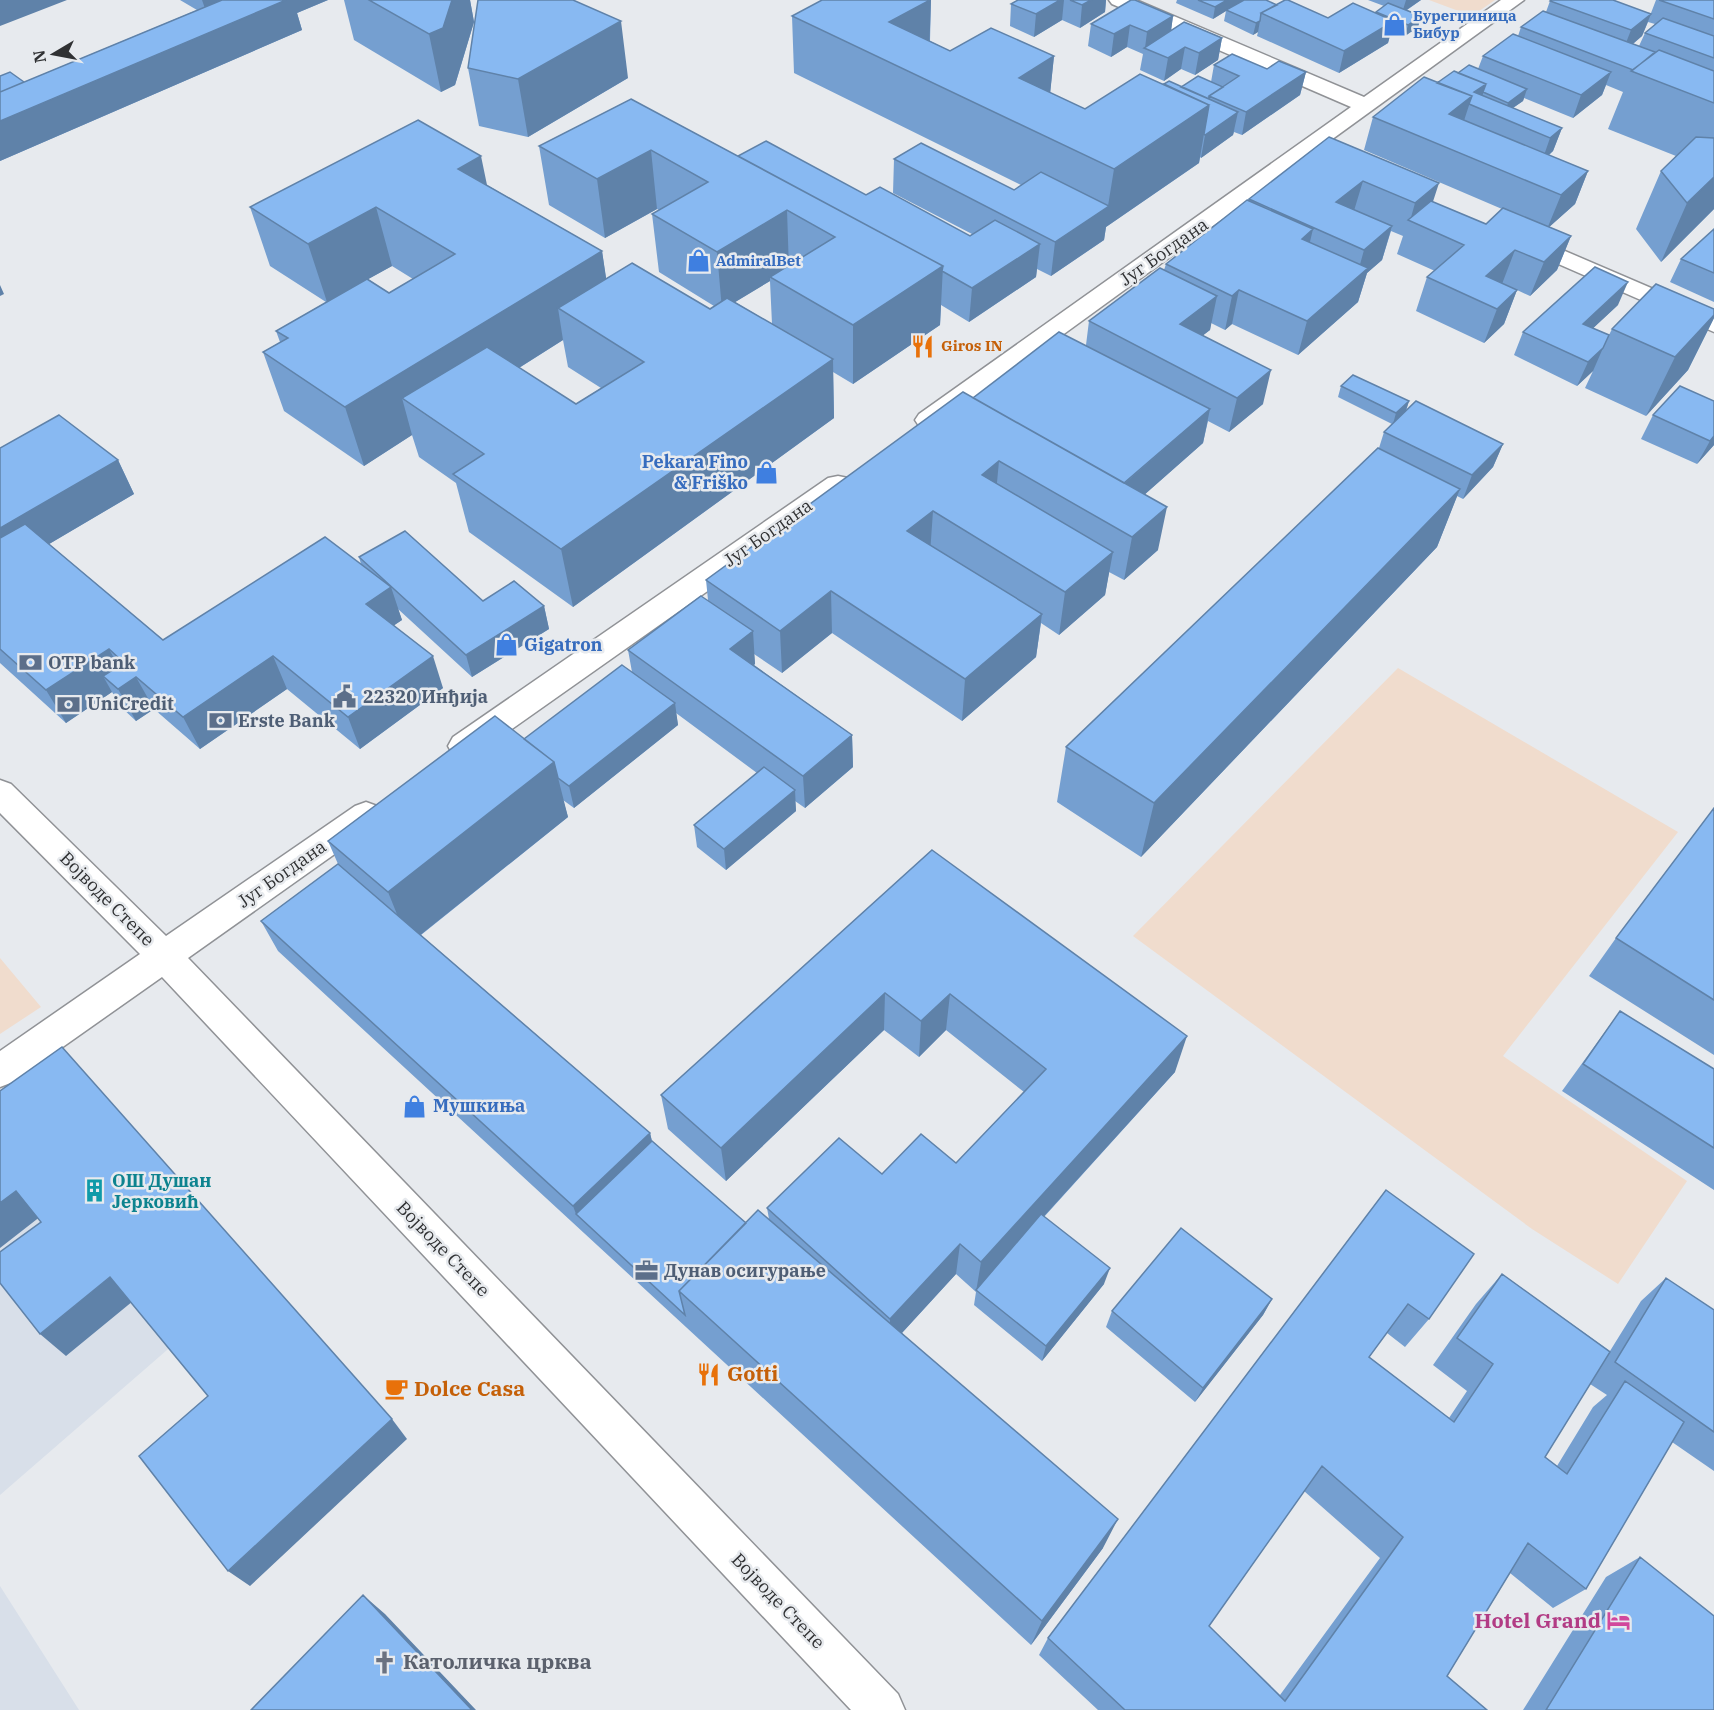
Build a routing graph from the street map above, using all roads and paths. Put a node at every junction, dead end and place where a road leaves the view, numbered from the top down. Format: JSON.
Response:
{"nodes":[{"id":1,"x":1119,"y":0,"type":"edge"},
{"id":2,"x":1514,"y":0,"type":"edge"},
{"id":3,"x":1367,"y":106,"type":"junction"},
{"id":4,"x":1500,"y":230,"type":"edge"},
{"id":5,"x":1714,"y":324,"type":"edge"},
{"id":6,"x":912,"y":433,"type":"edge"},
{"id":7,"x":864,"y":467,"type":"edge"},
{"id":8,"x":446,"y":759,"type":"edge"},
{"id":9,"x":0,"y":793,"type":"edge"},
{"id":10,"x":388,"y":800,"type":"edge"},
{"id":11,"x":164,"y":956,"type":"junction"},
{"id":12,"x":0,"y":1071,"type":"edge"},
{"id":13,"x":882,"y":1710,"type":"edge"}],
"edges":[{"from":1,"to":3,"type":"street"},
{"from":2,"to":3,"type":"street","name":"Југ Богдана"},
{"from":3,"to":6,"type":"street","name":"Југ Богдана"},
{"from":4,"to":5,"type":"street"},
{"from":7,"to":8,"type":"street","name":"Југ Богдана"},
{"from":9,"to":11,"type":"street","name":"Војводе Степе"},
{"from":10,"to":11,"type":"street","name":"Југ Богдана"},
{"from":11,"to":12,"type":"street","name":"Југ Богдана"},
{"from":11,"to":13,"type":"street","name":"Војводе Степе"}]}
